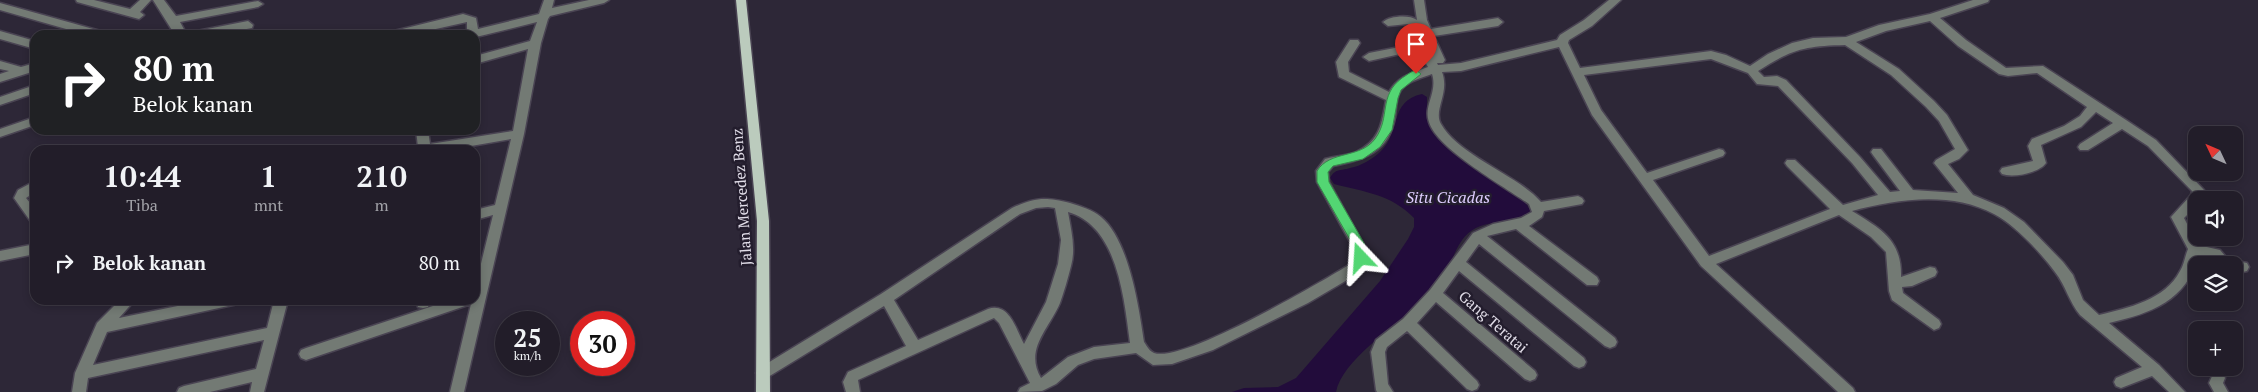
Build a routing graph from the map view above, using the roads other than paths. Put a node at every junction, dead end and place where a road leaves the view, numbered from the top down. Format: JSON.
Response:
{"nodes":[{"id":1,"x":81,"y":0,"type":"edge"},
{"id":2,"x":146,"y":0,"type":"edge"},
{"id":3,"x":549,"y":0,"type":"edge"},
{"id":4,"x":604,"y":0,"type":"edge"},
{"id":5,"x":741,"y":0,"type":"edge"},
{"id":6,"x":1419,"y":0,"type":"edge"},
{"id":7,"x":1616,"y":0,"type":"edge"},
{"id":8,"x":1984,"y":0,"type":"edge"},
{"id":9,"x":163,"y":1,"type":"edge"},
{"id":10,"x":259,"y":2,"type":"edge"},
{"id":11,"x":0,"y":6,"type":"edge"},
{"id":12,"x":545,"y":14,"type":"junction"},
{"id":13,"x":1932,"y":18,"type":"junction"},
{"id":14,"x":173,"y":20,"type":"junction"},
{"id":15,"x":1388,"y":22,"type":"dead end"},
{"id":16,"x":1498,"y":22,"type":"dead end"},
{"id":17,"x":248,"y":25,"type":"junction"},
{"id":18,"x":83,"y":30,"type":"edge"},
{"id":19,"x":178,"y":30,"type":"edge"},
{"id":20,"x":222,"y":30,"type":"edge"},
{"id":21,"x":244,"y":30,"type":"edge"},
{"id":22,"x":414,"y":30,"type":"edge"},
{"id":23,"x":473,"y":30,"type":"edge"},
{"id":24,"x":480,"y":32,"type":"edge"},
{"id":25,"x":1428,"y":33,"type":"junction"},
{"id":26,"x":0,"y":35,"type":"edge"},
{"id":27,"x":1847,"y":41,"type":"junction"},
{"id":28,"x":535,"y":43,"type":"junction"},
{"id":29,"x":1354,"y":43,"type":"dead end"},
{"id":30,"x":1562,"y":43,"type":"junction"},
{"id":31,"x":30,"y":44,"type":"edge"},
{"id":32,"x":1421,"y":46,"type":"junction"},
{"id":33,"x":1369,"y":57,"type":"dead end"},
{"id":34,"x":480,"y":59,"type":"edge"},
{"id":35,"x":0,"y":65,"type":"edge"},
{"id":36,"x":30,"y":68,"type":"edge"},
{"id":37,"x":1439,"y":69,"type":"junction"},
{"id":38,"x":1752,"y":70,"type":"junction"},
{"id":39,"x":21,"y":71,"type":"junction"},
{"id":40,"x":1578,"y":72,"type":"junction"},
{"id":41,"x":0,"y":78,"type":"edge"},
{"id":42,"x":30,"y":91,"type":"edge"},
{"id":43,"x":1392,"y":98,"type":"junction"},
{"id":44,"x":0,"y":101,"type":"edge"},
{"id":45,"x":2091,"y":103,"type":"junction"},
{"id":46,"x":30,"y":116,"type":"edge"},
{"id":47,"x":30,"y":123,"type":"edge"},
{"id":48,"x":2122,"y":123,"type":"junction"},
{"id":49,"x":0,"y":125,"type":"edge"},
{"id":50,"x":0,"y":132,"type":"edge"},
{"id":51,"x":518,"y":134,"type":"junction"},
{"id":52,"x":453,"y":145,"type":"edge"},
{"id":53,"x":2084,"y":147,"type":"dead end"},
{"id":54,"x":1877,"y":152,"type":"dead end"},
{"id":55,"x":1719,"y":153,"type":"dead end"},
{"id":56,"x":1791,"y":163,"type":"dead end"},
{"id":57,"x":2006,"y":170,"type":"dead end"},
{"id":58,"x":1644,"y":178,"type":"junction"},
{"id":59,"x":30,"y":189,"type":"edge"},
{"id":60,"x":1910,"y":196,"type":"junction"},
{"id":61,"x":1887,"y":197,"type":"junction"},
{"id":62,"x":1969,"y":198,"type":"junction"},
{"id":63,"x":1578,"y":201,"type":"dead end"},
{"id":64,"x":1060,"y":204,"type":"junction"},
{"id":65,"x":1538,"y":206,"type":"junction"},
{"id":66,"x":501,"y":208,"type":"junction"},
{"id":67,"x":1840,"y":210,"type":"junction"},
{"id":68,"x":30,"y":211,"type":"edge"},
{"id":69,"x":480,"y":214,"type":"edge"},
{"id":70,"x":1518,"y":225,"type":"junction"},
{"id":71,"x":1478,"y":236,"type":"junction"},
{"id":72,"x":2194,"y":249,"type":"junction"},
{"id":73,"x":30,"y":250,"type":"edge"},
{"id":74,"x":0,"y":256,"type":"edge"},
{"id":75,"x":2217,"y":256,"type":"edge"},
{"id":76,"x":1706,"y":262,"type":"junction"},
{"id":77,"x":1459,"y":264,"type":"junction"},
{"id":78,"x":1930,"y":272,"type":"dead end"},
{"id":79,"x":480,"y":277,"type":"edge"},
{"id":80,"x":1592,"y":281,"type":"dead end"},
{"id":81,"x":1896,"y":282,"type":"junction"},
{"id":82,"x":1436,"y":294,"type":"junction"},
{"id":83,"x":886,"y":298,"type":"junction"},
{"id":84,"x":123,"y":305,"type":"edge"},
{"id":85,"x":209,"y":305,"type":"edge"},
{"id":86,"x":280,"y":305,"type":"edge"},
{"id":87,"x":450,"y":305,"type":"edge"},
{"id":88,"x":473,"y":305,"type":"edge"},
{"id":89,"x":2096,"y":321,"type":"junction"},
{"id":90,"x":1408,"y":322,"type":"junction"},
{"id":91,"x":1934,"y":324,"type":"dead end"},
{"id":92,"x":102,"y":327,"type":"junction"},
{"id":93,"x":274,"y":332,"type":"junction"},
{"id":94,"x":1610,"y":342,"type":"dead end"},
{"id":95,"x":1140,"y":347,"type":"junction"},
{"id":96,"x":915,"y":348,"type":"junction"},
{"id":97,"x":306,"y":354,"type":"dead end"},
{"id":98,"x":1579,"y":362,"type":"dead end"},
{"id":99,"x":1027,"y":363,"type":"junction"},
{"id":100,"x":2154,"y":369,"type":"junction"},
{"id":101,"x":82,"y":373,"type":"junction"},
{"id":102,"x":763,"y":373,"type":"junction"},
{"id":103,"x":262,"y":374,"type":"junction"},
{"id":104,"x":1530,"y":375,"type":"dead end"},
{"id":105,"x":2121,"y":382,"type":"dead end"},
{"id":106,"x":1472,"y":385,"type":"dead end"},
{"id":107,"x":1031,"y":389,"type":"edge"},
{"id":108,"x":79,"y":392,"type":"edge"},
{"id":109,"x":184,"y":392,"type":"edge"},
{"id":110,"x":257,"y":392,"type":"edge"},
{"id":111,"x":457,"y":392,"type":"edge"},
{"id":112,"x":763,"y":392,"type":"edge"},
{"id":113,"x":854,"y":392,"type":"edge"},
{"id":114,"x":1386,"y":392,"type":"edge"},
{"id":115,"x":1848,"y":392,"type":"edge"},
{"id":116,"x":2178,"y":392,"type":"edge"}],
"edges":[{"from":1,"to":2,"type":"street"},
{"from":3,"to":12,"type":"street"},
{"from":4,"to":12,"type":"street"},
{"from":5,"to":102,"type":"main road","name":"Jalan Mercedez Benz"},
{"from":6,"to":25,"type":"street"},
{"from":7,"to":30,"type":"street"},
{"from":8,"to":13,"type":"street"},
{"from":9,"to":14,"type":"street"},
{"from":10,"to":14,"type":"street"},
{"from":10,"to":17,"type":"street"},
{"from":11,"to":18,"type":"street"},
{"from":12,"to":24,"type":"street"},
{"from":12,"to":28,"type":"street"},
{"from":13,"to":27,"type":"street"},
{"from":13,"to":45,"type":"street"},
{"from":14,"to":19,"type":"street"},
{"from":15,"to":32,"type":"street"},
{"from":16,"to":25,"type":"street"},
{"from":17,"to":20,"type":"street"},
{"from":17,"to":21,"type":"street"},
{"from":22,"to":23,"type":"street"},
{"from":25,"to":37,"type":"street"},
{"from":26,"to":31,"type":"street"},
{"from":27,"to":38,"type":"street"},
{"from":27,"to":62,"type":"street"},
{"from":28,"to":34,"type":"street"},
{"from":28,"to":51,"type":"street"},
{"from":29,"to":43,"type":"street"},
{"from":30,"to":37,"type":"street"},
{"from":30,"to":40,"type":"street"},
{"from":32,"to":33,"type":"street"},
{"from":32,"to":37,"type":"street"},
{"from":35,"to":39,"type":"street"},
{"from":36,"to":39,"type":"street"},
{"from":37,"to":43,"type":"street"},
{"from":37,"to":65,"type":"street"},
{"from":38,"to":40,"type":"street"},
{"from":38,"to":61,"type":"street"},
{"from":39,"to":41,"type":"street"},
{"from":40,"to":58,"type":"street"},
{"from":42,"to":44,"type":"street"},
{"from":43,"to":95,"type":"street"},
{"from":45,"to":48,"type":"street"},
{"from":45,"to":57,"type":"street"},
{"from":46,"to":49,"type":"street"},
{"from":47,"to":50,"type":"street"},
{"from":48,"to":53,"type":"street"},
{"from":48,"to":72,"type":"street"},
{"from":51,"to":52,"type":"street"},
{"from":51,"to":66,"type":"street"},
{"from":54,"to":60,"type":"street"},
{"from":55,"to":58,"type":"street"},
{"from":56,"to":67,"type":"street"},
{"from":58,"to":76,"type":"street"},
{"from":59,"to":68,"type":"street"},
{"from":60,"to":61,"type":"street"},
{"from":60,"to":62,"type":"street"},
{"from":61,"to":67,"type":"street"},
{"from":62,"to":89,"type":"street"},
{"from":63,"to":65,"type":"street"},
{"from":64,"to":83,"type":"street"},
{"from":64,"to":95,"type":"street"},
{"from":64,"to":99,"type":"street"},
{"from":65,"to":70,"type":"street"},
{"from":66,"to":69,"type":"street"},
{"from":66,"to":79,"type":"street"},
{"from":67,"to":76,"type":"street"},
{"from":67,"to":81,"type":"street"},
{"from":70,"to":71,"type":"street"},
{"from":70,"to":80,"type":"street"},
{"from":71,"to":77,"type":"street"},
{"from":71,"to":94,"type":"street"},
{"from":72,"to":75,"type":"street"},
{"from":72,"to":89,"type":"street"},
{"from":73,"to":74,"type":"street"},
{"from":76,"to":115,"type":"street"},
{"from":77,"to":82,"type":"street"},
{"from":77,"to":98,"type":"street"},
{"from":78,"to":81,"type":"street"},
{"from":81,"to":91,"type":"street"},
{"from":82,"to":90,"type":"street"},
{"from":82,"to":104,"type":"street","name":"Gang Teratai"},
{"from":83,"to":96,"type":"street"},
{"from":83,"to":102,"type":"street"},
{"from":84,"to":92,"type":"street"},
{"from":85,"to":92,"type":"street"},
{"from":86,"to":93,"type":"street"},
{"from":87,"to":97,"type":"street"},
{"from":88,"to":111,"type":"street"},
{"from":89,"to":100,"type":"street"},
{"from":90,"to":106,"type":"street"},
{"from":90,"to":114,"type":"street"},
{"from":92,"to":101,"type":"street"},
{"from":93,"to":101,"type":"street"},
{"from":93,"to":103,"type":"street"},
{"from":95,"to":107,"type":"street"},
{"from":96,"to":99,"type":"street"},
{"from":96,"to":113,"type":"street"},
{"from":99,"to":107,"type":"street"},
{"from":100,"to":105,"type":"street"},
{"from":100,"to":116,"type":"street"},
{"from":101,"to":108,"type":"street"},
{"from":102,"to":112,"type":"main road","name":"Jalan Mercedez Benz"},
{"from":103,"to":109,"type":"street"},
{"from":103,"to":110,"type":"street"}]}
